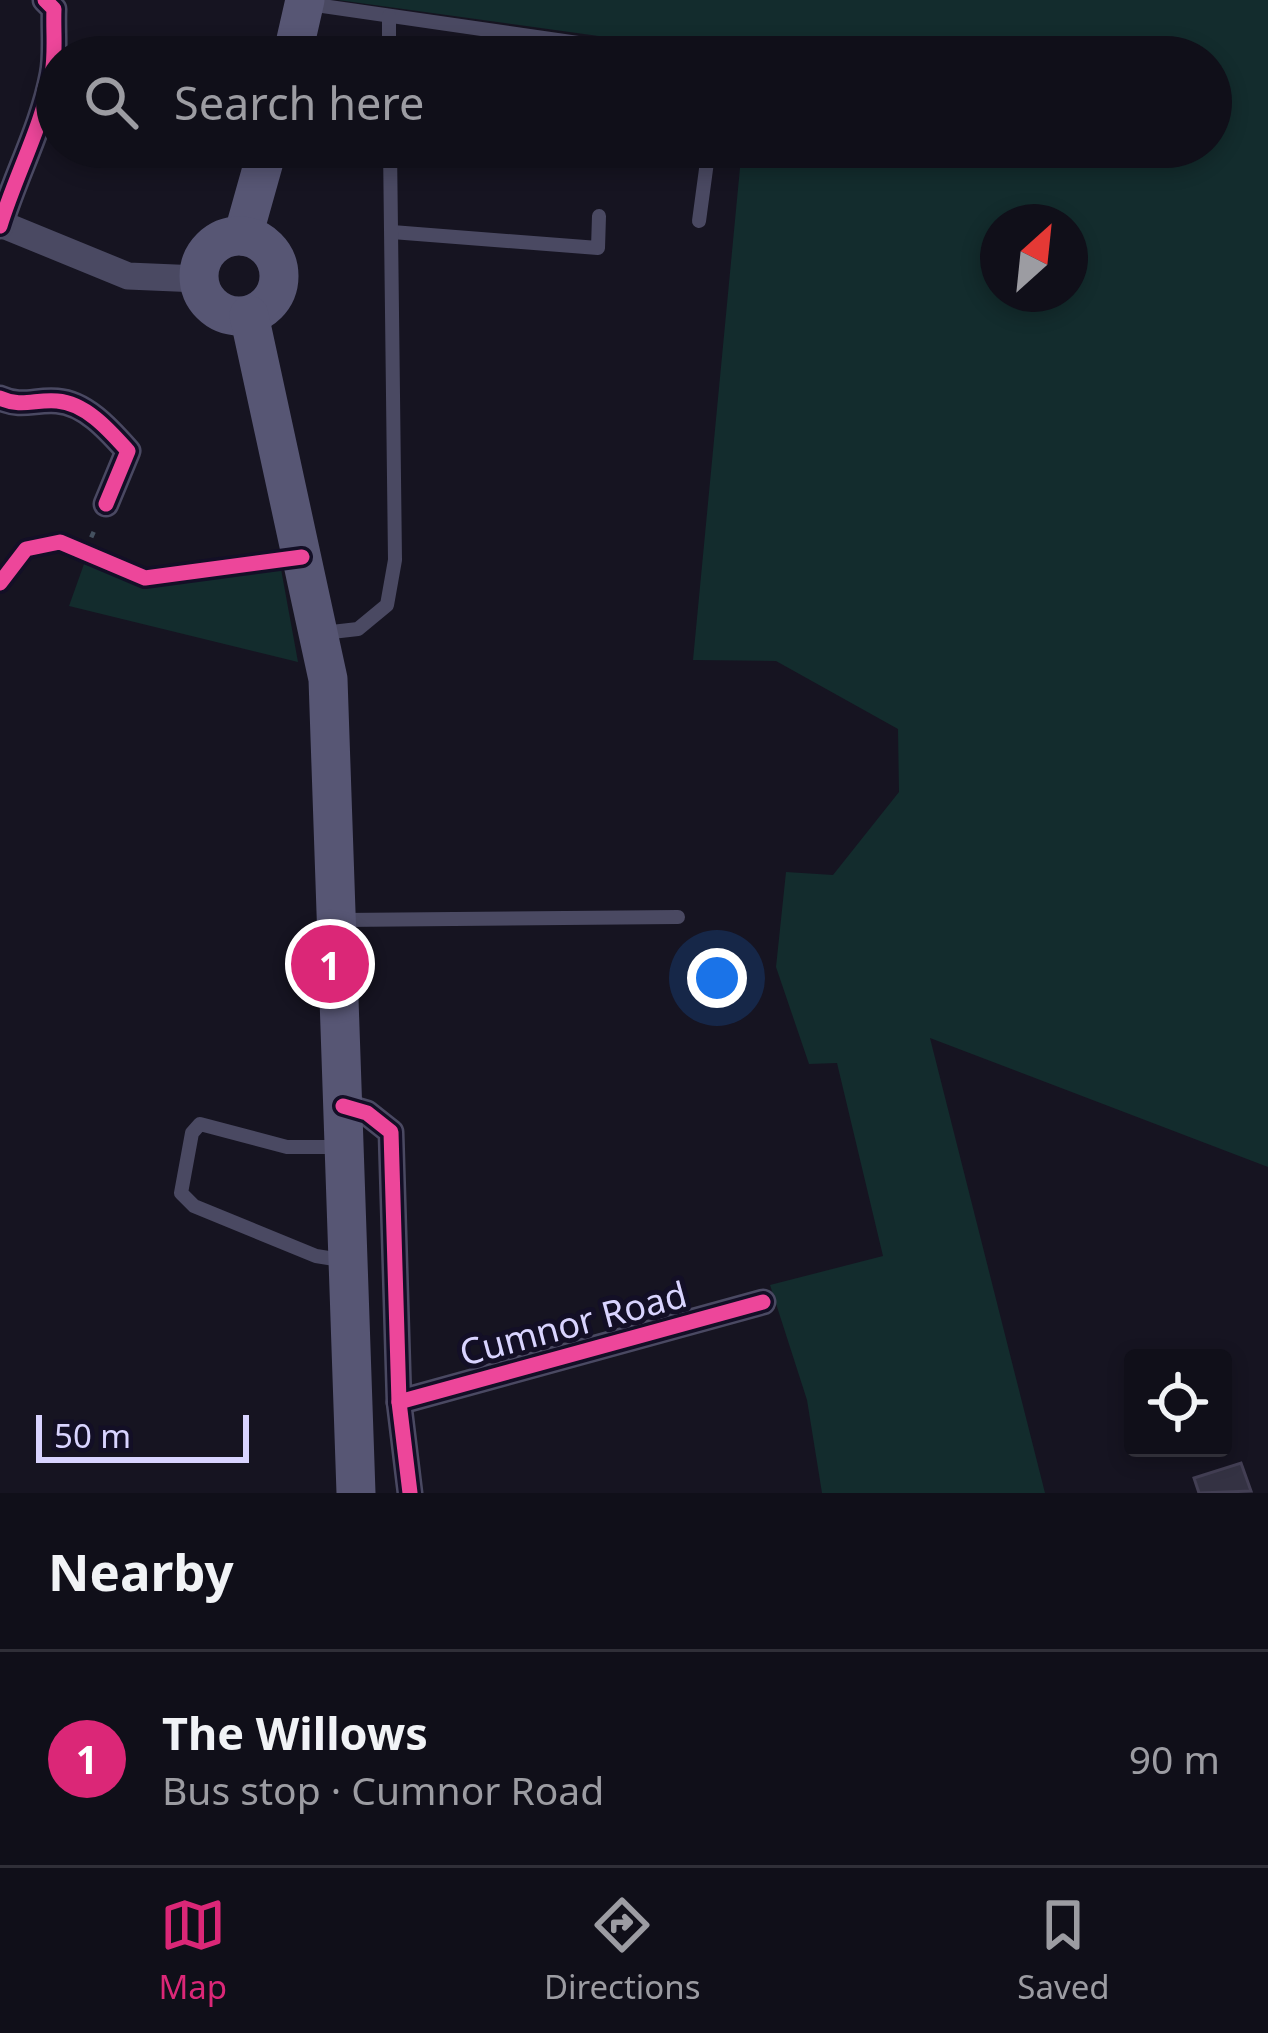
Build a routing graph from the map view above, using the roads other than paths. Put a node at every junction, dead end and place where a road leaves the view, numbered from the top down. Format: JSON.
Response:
{"nodes":[{"id":1,"x":45,"y":0,"type":"edge"},
{"id":2,"x":305,"y":2,"type":"edge"},
{"id":3,"x":388,"y":16,"type":"junction"},
{"id":4,"x":54,"y":36,"type":"edge"},
{"id":5,"x":297,"y":36,"type":"edge"},
{"id":6,"x":388,"y":36,"type":"edge"},
{"id":7,"x":503,"y":36,"type":"edge"},
{"id":8,"x":36,"y":134,"type":"edge"},
{"id":9,"x":262,"y":168,"type":"edge"},
{"id":10,"x":391,"y":168,"type":"edge"},
{"id":11,"x":706,"y":168,"type":"edge"},
{"id":12,"x":599,"y":216,"type":"dead end"},
{"id":13,"x":700,"y":221,"type":"dead end"},
{"id":14,"x":0,"y":225,"type":"edge"},
{"id":15,"x":392,"y":232,"type":"junction"},
{"id":16,"x":242,"y":236,"type":"junction"},
{"id":17,"x":200,"y":279,"type":"junction"},
{"id":18,"x":249,"y":315,"type":"junction"},
{"id":19,"x":0,"y":398,"type":"edge"},
{"id":20,"x":106,"y":504,"type":"dead end"},
{"id":21,"x":318,"y":634,"type":"junction"},
{"id":22,"x":678,"y":917,"type":"dead end"},
{"id":23,"x":337,"y":920,"type":"junction"},
{"id":24,"x":343,"y":1106,"type":"junction"},
{"id":25,"x":344,"y":1148,"type":"junction"},
{"id":26,"x":347,"y":1262,"type":"junction"},
{"id":27,"x":763,"y":1302,"type":"dead end"},
{"id":28,"x":400,"y":1402,"type":"junction"},
{"id":29,"x":356,"y":1493,"type":"edge"},
{"id":30,"x":410,"y":1493,"type":"edge"}],
"edges":[{"from":1,"to":4,"type":"street"},
{"from":2,"to":3,"type":"lane"},
{"from":2,"to":5,"type":"main road"},
{"from":3,"to":6,"type":"lane"},
{"from":3,"to":7,"type":"lane"},
{"from":8,"to":14,"type":"street"},
{"from":9,"to":16,"type":"main road"},
{"from":10,"to":15,"type":"lane"},
{"from":11,"to":13,"type":"lane"},
{"from":12,"to":15,"type":"lane"},
{"from":14,"to":17,"type":"street"},
{"from":15,"to":21,"type":"lane"},
{"from":16,"to":17,"type":"main road"},
{"from":16,"to":18,"type":"main road"},
{"from":17,"to":18,"type":"main road"},
{"from":18,"to":21,"type":"main road"},
{"from":19,"to":20,"type":"street"},
{"from":21,"to":23,"type":"main road"},
{"from":22,"to":23,"type":"lane"},
{"from":23,"to":24,"type":"main road"},
{"from":24,"to":25,"type":"main road"},
{"from":24,"to":28,"type":"street"},
{"from":25,"to":26,"type":"main road"},
{"from":25,"to":26,"type":"lane"},
{"from":26,"to":29,"type":"main road"},
{"from":27,"to":28,"type":"street","name":"Cumnor Road"},
{"from":28,"to":30,"type":"street"}]}
